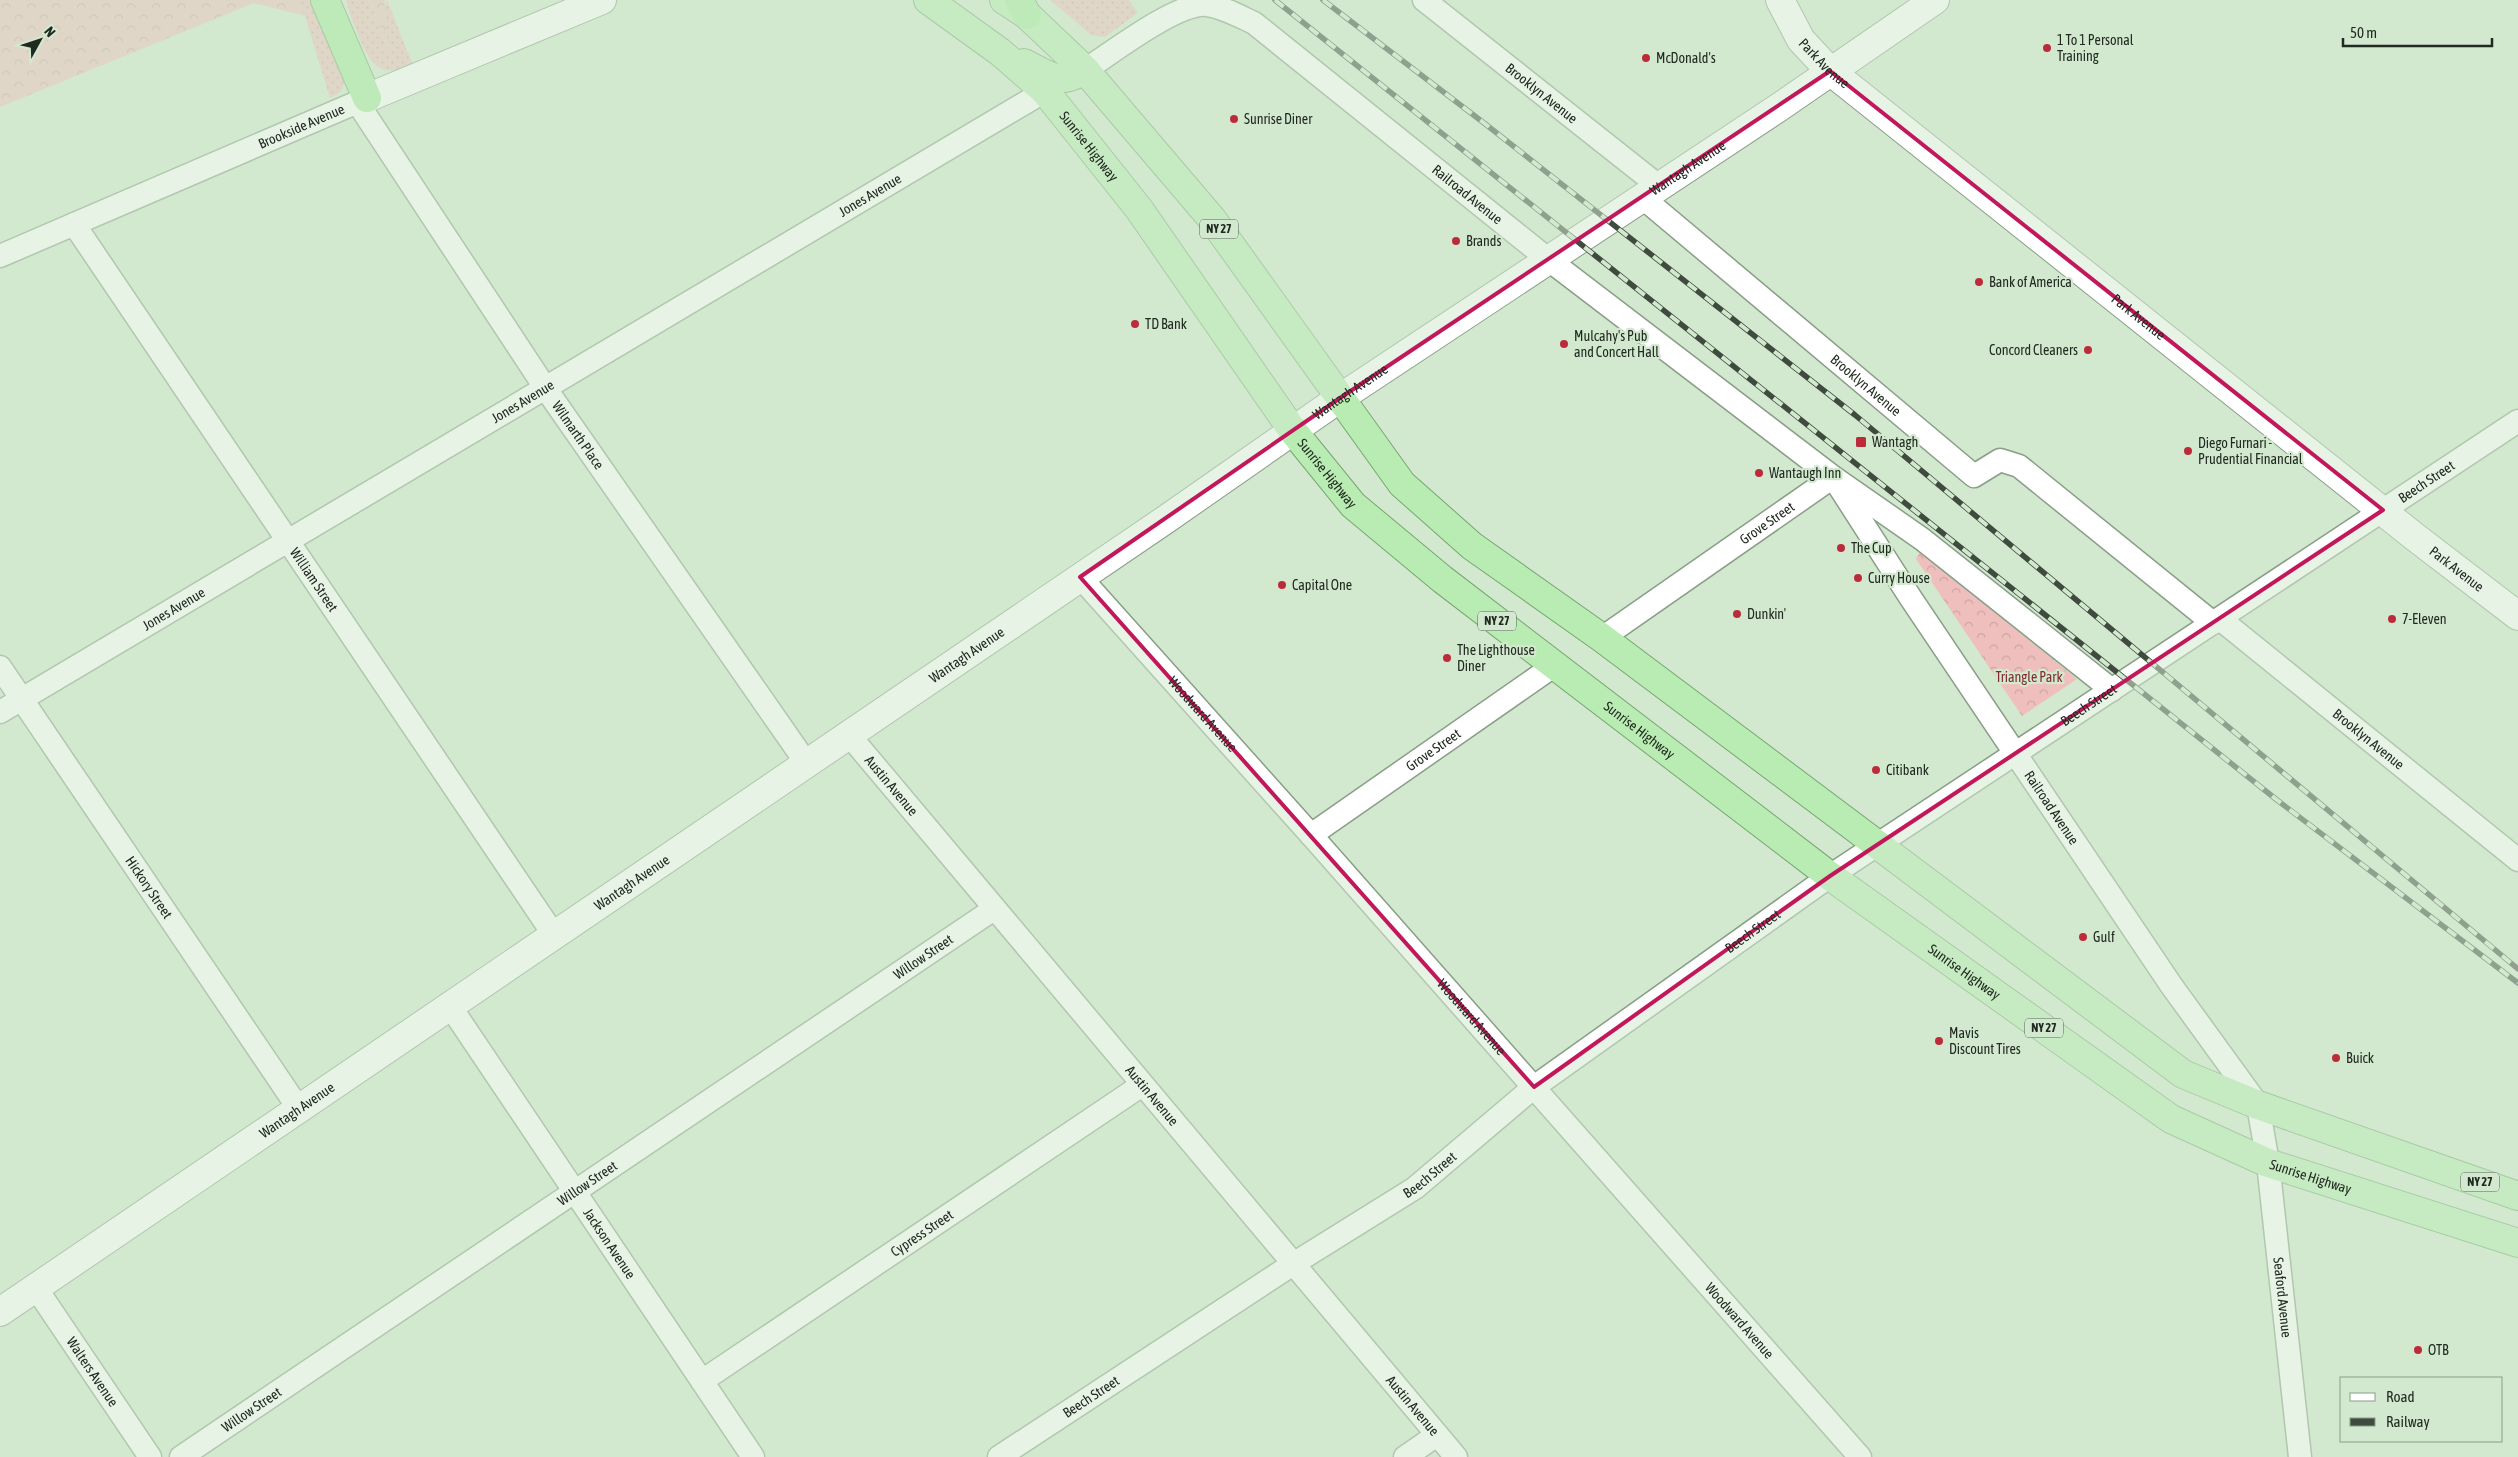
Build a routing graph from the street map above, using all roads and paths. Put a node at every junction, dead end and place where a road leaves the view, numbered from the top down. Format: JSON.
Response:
{"nodes":[{"id":1,"x":602,"y":0,"type":"edge"},
{"id":2,"x":928,"y":0,"type":"edge"},
{"id":3,"x":1004,"y":0,"type":"edge"},
{"id":4,"x":1424,"y":0,"type":"edge"},
{"id":5,"x":1780,"y":0,"type":"edge"},
{"id":6,"x":1935,"y":0,"type":"edge"},
{"id":7,"x":328,"y":2,"type":"edge"},
{"id":8,"x":1023,"y":8,"type":"edge"},
{"id":9,"x":1000,"y":52,"type":"junction"},
{"id":10,"x":1085,"y":70,"type":"junction"},
{"id":11,"x":1830,"y":71,"type":"junction"},
{"id":12,"x":1044,"y":91,"type":"junction"},
{"id":13,"x":362,"y":100,"type":"junction"},
{"id":14,"x":1651,"y":192,"type":"junction"},
{"id":15,"x":74,"y":224,"type":"junction"},
{"id":16,"x":0,"y":256,"type":"edge"},
{"id":17,"x":1549,"y":260,"type":"junction"},
{"id":18,"x":546,"y":388,"type":"junction"},
{"id":19,"x":1340,"y":398,"type":"junction"},
{"id":20,"x":2518,"y":421,"type":"edge"},
{"id":21,"x":1293,"y":431,"type":"junction"},
{"id":22,"x":1833,"y":477,"type":"junction"},
{"id":23,"x":2383,"y":510,"type":"junction"},
{"id":24,"x":288,"y":541,"type":"junction"},
{"id":25,"x":1080,"y":577,"type":"junction"},
{"id":26,"x":2518,"y":616,"type":"edge"},
{"id":27,"x":2216,"y":621,"type":"junction"},
{"id":28,"x":1602,"y":638,"type":"junction"},
{"id":29,"x":1556,"y":666,"type":"junction"},
{"id":30,"x":0,"y":667,"type":"edge"},
{"id":31,"x":2112,"y":690,"type":"junction"},
{"id":32,"x":22,"y":699,"type":"junction"},
{"id":33,"x":0,"y":712,"type":"edge"},
{"id":34,"x":849,"y":735,"type":"junction"},
{"id":35,"x":2016,"y":754,"type":"junction"},
{"id":36,"x":806,"y":764,"type":"junction"},
{"id":37,"x":1311,"y":835,"type":"junction"},
{"id":38,"x":1878,"y":847,"type":"junction"},
{"id":39,"x":2518,"y":860,"type":"edge"},
{"id":40,"x":1830,"y":876,"type":"junction"},
{"id":41,"x":994,"y":910,"type":"junction"},
{"id":42,"x":554,"y":935,"type":"junction"},
{"id":43,"x":450,"y":1006,"type":"junction"},
{"id":44,"x":1142,"y":1085,"type":"junction"},
{"id":45,"x":1534,"y":1087,"type":"junction"},
{"id":46,"x":2258,"y":1105,"type":"junction"},
{"id":47,"x":299,"y":1109,"type":"junction"},
{"id":48,"x":2266,"y":1151,"type":"junction"},
{"id":49,"x":575,"y":1192,"type":"junction"},
{"id":50,"x":2518,"y":1196,"type":"edge"},
{"id":51,"x":2518,"y":1243,"type":"edge"},
{"id":52,"x":1293,"y":1264,"type":"junction"},
{"id":53,"x":36,"y":1288,"type":"junction"},
{"id":54,"x":0,"y":1312,"type":"edge"},
{"id":55,"x":702,"y":1381,"type":"junction"},
{"id":56,"x":1437,"y":1435,"type":"junction"},
{"id":57,"x":150,"y":1457,"type":"edge"},
{"id":58,"x":181,"y":1457,"type":"edge"},
{"id":59,"x":753,"y":1457,"type":"edge"},
{"id":60,"x":999,"y":1457,"type":"edge"},
{"id":61,"x":1405,"y":1457,"type":"edge"},
{"id":62,"x":1456,"y":1457,"type":"edge"},
{"id":63,"x":1860,"y":1457,"type":"edge"},
{"id":64,"x":2300,"y":1457,"type":"edge"}],
"edges":[{"from":1,"to":13,"type":"main road","name":"Brookside Avenue"},
{"from":2,"to":9,"type":"highway","name":"Sunrise Highway","number":"NY 27"},
{"from":3,"to":8,"type":"highway","number":"NY 27"},
{"from":4,"to":14,"type":"street","name":"Brooklyn Avenue"},
{"from":5,"to":11,"type":"main road","name":"Park Avenue"},
{"from":6,"to":11,"type":"main road","name":"Wantagh Avenue"},
{"from":7,"to":13,"type":"highway"},
{"from":8,"to":10,"type":"highway","number":"NY 27"},
{"from":9,"to":10,"type":"highway"},
{"from":9,"to":12,"type":"highway","name":"Sunrise Highway","number":"NY 27"},
{"from":10,"to":17,"type":"street","name":"Railroad Avenue"},
{"from":10,"to":19,"type":"highway","number":"NY 27"},
{"from":11,"to":14,"type":"main road","name":"Wantagh Avenue"},
{"from":11,"to":23,"type":"main road","name":"Park Avenue"},
{"from":12,"to":18,"type":"street","name":"Jones Avenue"},
{"from":12,"to":21,"type":"highway","name":"Sunrise Highway","number":"NY 27"},
{"from":13,"to":15,"type":"street","name":"Brookside Avenue"},
{"from":13,"to":18,"type":"street","name":"Wilmarth Place"},
{"from":14,"to":17,"type":"main road","name":"Wantagh Avenue"},
{"from":14,"to":27,"type":"street","name":"Brooklyn Avenue"},
{"from":15,"to":16,"type":"street","name":"Brookside Avenue"},
{"from":15,"to":24,"type":"street","name":"William Street"},
{"from":17,"to":19,"type":"main road","name":"Wantagh Avenue"},
{"from":17,"to":22,"type":"street","name":"Railroad Avenue"},
{"from":18,"to":24,"type":"street","name":"Jones Avenue"},
{"from":18,"to":36,"type":"street","name":"Wilmarth Place"},
{"from":19,"to":21,"type":"main road","name":"Wantagh Avenue"},
{"from":19,"to":28,"type":"highway","number":"NY 27"},
{"from":20,"to":23,"type":"street","name":"Beech Street"},
{"from":21,"to":25,"type":"main road","name":"Wantagh Avenue"},
{"from":21,"to":29,"type":"highway","name":"Sunrise Highway","number":"NY 27"},
{"from":22,"to":28,"type":"street","name":"Grove Street"},
{"from":22,"to":31,"type":"street","name":"Railroad Avenue"},
{"from":22,"to":35,"type":"street","name":"Railroad Avenue"},
{"from":23,"to":26,"type":"main road","name":"Park Avenue"},
{"from":23,"to":27,"type":"street","name":"Beech Street"},
{"from":24,"to":32,"type":"street","name":"Jones Avenue"},
{"from":24,"to":42,"type":"street","name":"William Street"},
{"from":25,"to":34,"type":"main road","name":"Wantagh Avenue"},
{"from":25,"to":37,"type":"street","name":"Woodward Avenue"},
{"from":27,"to":31,"type":"street","name":"Beech Street"},
{"from":27,"to":39,"type":"street","name":"Brooklyn Avenue"},
{"from":28,"to":38,"type":"highway","number":"NY 27"},
{"from":29,"to":37,"type":"street","name":"Grove Street"},
{"from":29,"to":40,"type":"highway","name":"Sunrise Highway","number":"NY 27"},
{"from":30,"to":32,"type":"street","name":"Hickory Street"},
{"from":31,"to":35,"type":"street","name":"Beech Street"},
{"from":32,"to":33,"type":"street","name":"Jones Avenue"},
{"from":32,"to":47,"type":"street","name":"Hickory Street"},
{"from":34,"to":36,"type":"main road","name":"Wantagh Avenue"},
{"from":34,"to":41,"type":"street","name":"Austin Avenue"},
{"from":35,"to":38,"type":"street","name":"Beech Street"},
{"from":35,"to":46,"type":"street","name":"Railroad Avenue"},
{"from":36,"to":42,"type":"main road","name":"Wantagh Avenue"},
{"from":37,"to":45,"type":"street","name":"Woodward Avenue"},
{"from":38,"to":40,"type":"street","name":"Beech Street"},
{"from":38,"to":46,"type":"highway","number":"NY 27"},
{"from":40,"to":45,"type":"street","name":"Beech Street"},
{"from":40,"to":48,"type":"highway","name":"Sunrise Highway","number":"NY 27"},
{"from":41,"to":44,"type":"street","name":"Austin Avenue"},
{"from":41,"to":49,"type":"street","name":"Willow Street"},
{"from":42,"to":43,"type":"main road","name":"Wantagh Avenue"},
{"from":43,"to":47,"type":"main road","name":"Wantagh Avenue"},
{"from":43,"to":49,"type":"street","name":"Jackson Avenue"},
{"from":44,"to":52,"type":"street","name":"Austin Avenue"},
{"from":44,"to":55,"type":"street","name":"Cypress Street"},
{"from":45,"to":52,"type":"street","name":"Beech Street"},
{"from":45,"to":63,"type":"street","name":"Woodward Avenue"},
{"from":46,"to":48,"type":"street","name":"Railroad Avenue"},
{"from":46,"to":50,"type":"highway","number":"NY 27"},
{"from":47,"to":53,"type":"main road","name":"Wantagh Avenue"},
{"from":48,"to":51,"type":"highway","name":"Sunrise Highway","number":"NY 27"},
{"from":48,"to":64,"type":"street","name":"Seaford Avenue"},
{"from":49,"to":55,"type":"street","name":"Jackson Avenue"},
{"from":49,"to":58,"type":"street","name":"Willow Street"},
{"from":52,"to":56,"type":"street","name":"Austin Avenue"},
{"from":52,"to":60,"type":"street","name":"Beech Street"},
{"from":53,"to":54,"type":"main road","name":"Wantagh Avenue"},
{"from":53,"to":57,"type":"street","name":"Walters Avenue"},
{"from":55,"to":59,"type":"street","name":"Jackson Avenue"},
{"from":56,"to":61,"type":"street"},
{"from":56,"to":62,"type":"street","name":"Austin Avenue"}]}
